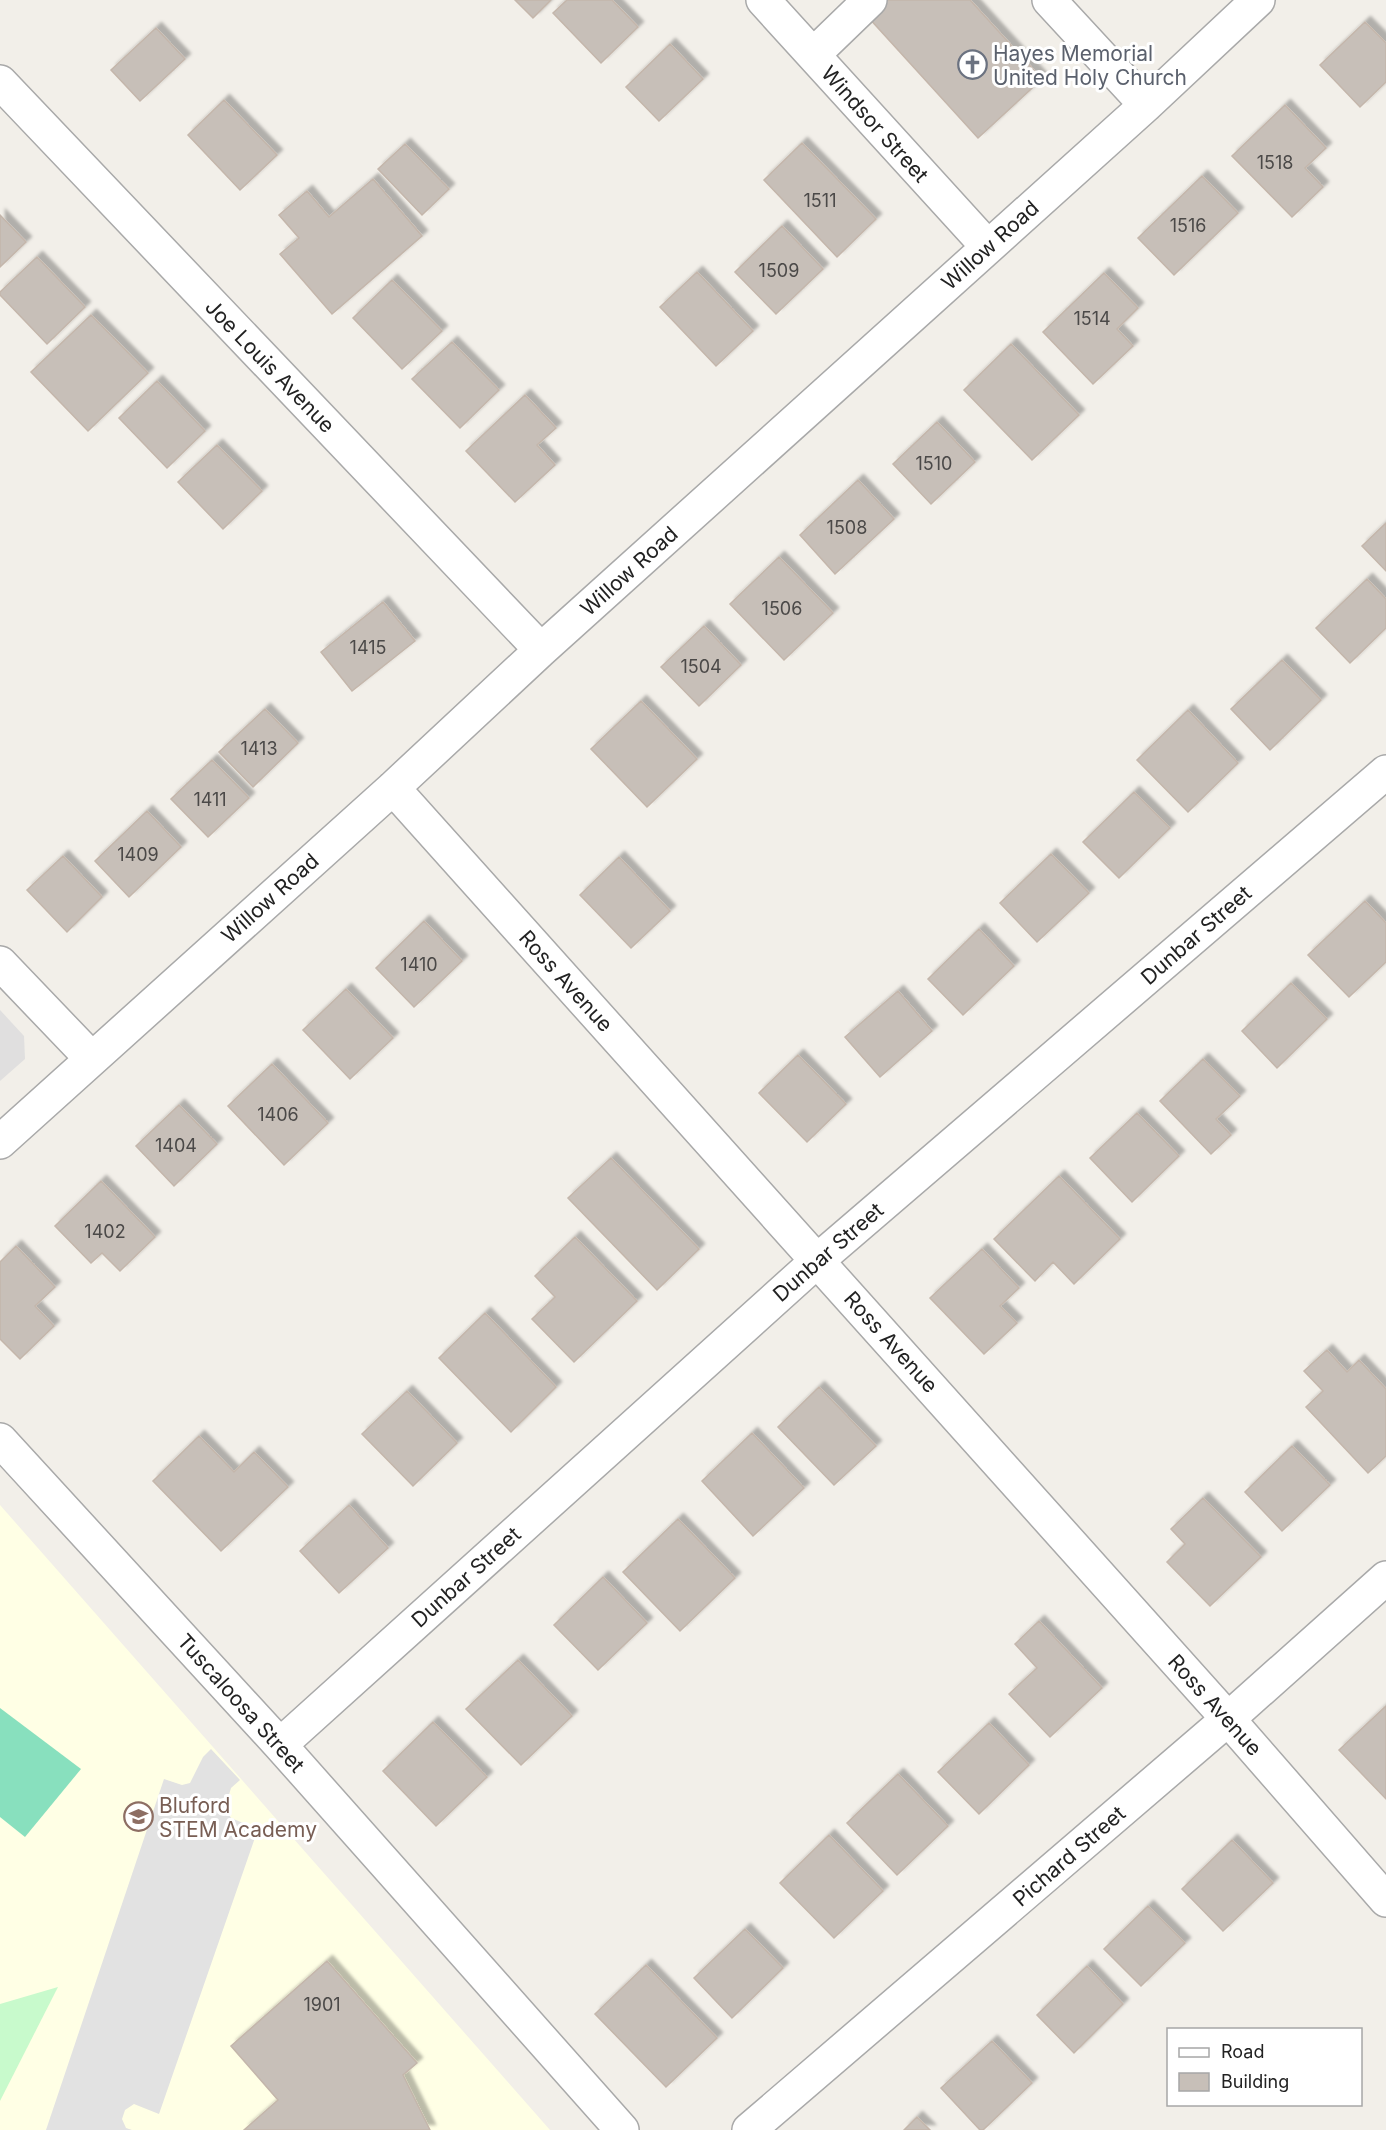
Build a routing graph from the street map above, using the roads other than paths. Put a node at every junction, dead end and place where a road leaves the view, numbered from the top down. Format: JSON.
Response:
{"nodes":[{"id":1,"x":763,"y":0,"type":"edge"},
{"id":2,"x":870,"y":0,"type":"edge"},
{"id":3,"x":1049,"y":0,"type":"edge"},
{"id":4,"x":1258,"y":0,"type":"edge"},
{"id":5,"x":813,"y":55,"type":"junction"},
{"id":6,"x":0,"y":82,"type":"edge"},
{"id":7,"x":1146,"y":105,"type":"junction"},
{"id":8,"x":988,"y":247,"type":"junction"},
{"id":9,"x":540,"y":650,"type":"junction"},
{"id":10,"x":1386,"y":772,"type":"edge"},
{"id":11,"x":393,"y":788,"type":"junction"},
{"id":12,"x":0,"y":963,"type":"edge"},
{"id":13,"x":92,"y":1059,"type":"junction"},
{"id":14,"x":0,"y":1142,"type":"edge"},
{"id":15,"x":818,"y":1260,"type":"junction"},
{"id":16,"x":0,"y":1440,"type":"edge"},
{"id":17,"x":1386,"y":1578,"type":"edge"},
{"id":18,"x":1228,"y":1719,"type":"junction"},
{"id":19,"x":280,"y":1745,"type":"junction"},
{"id":20,"x":1386,"y":1900,"type":"edge"},
{"id":21,"x":622,"y":2130,"type":"edge"},
{"id":22,"x":749,"y":2130,"type":"edge"}],
"edges":[{"from":1,"to":5,"type":"street","name":"Windsor Street"},
{"from":2,"to":5,"type":"street"},
{"from":3,"to":7,"type":"street"},
{"from":4,"to":7,"type":"street","name":"Willow Road"},
{"from":5,"to":8,"type":"street","name":"Windsor Street"},
{"from":6,"to":9,"type":"street","name":"Joe Louis Avenue"},
{"from":7,"to":8,"type":"street","name":"Willow Road"},
{"from":8,"to":9,"type":"street","name":"Willow Road"},
{"from":9,"to":11,"type":"street","name":"Willow Road"},
{"from":10,"to":15,"type":"street","name":"Dunbar Street"},
{"from":11,"to":13,"type":"street","name":"Willow Road"},
{"from":11,"to":15,"type":"street","name":"Ross Avenue"},
{"from":12,"to":13,"type":"street"},
{"from":13,"to":14,"type":"street","name":"Willow Road"},
{"from":15,"to":18,"type":"street","name":"Ross Avenue"},
{"from":15,"to":19,"type":"street","name":"Dunbar Street"},
{"from":16,"to":19,"type":"street","name":"Tuscaloosa Street"},
{"from":17,"to":18,"type":"street","name":"Pichard Street"},
{"from":18,"to":20,"type":"street","name":"Ross Avenue"},
{"from":18,"to":22,"type":"street","name":"Pichard Street"},
{"from":19,"to":21,"type":"street","name":"Tuscaloosa Street"}]}
